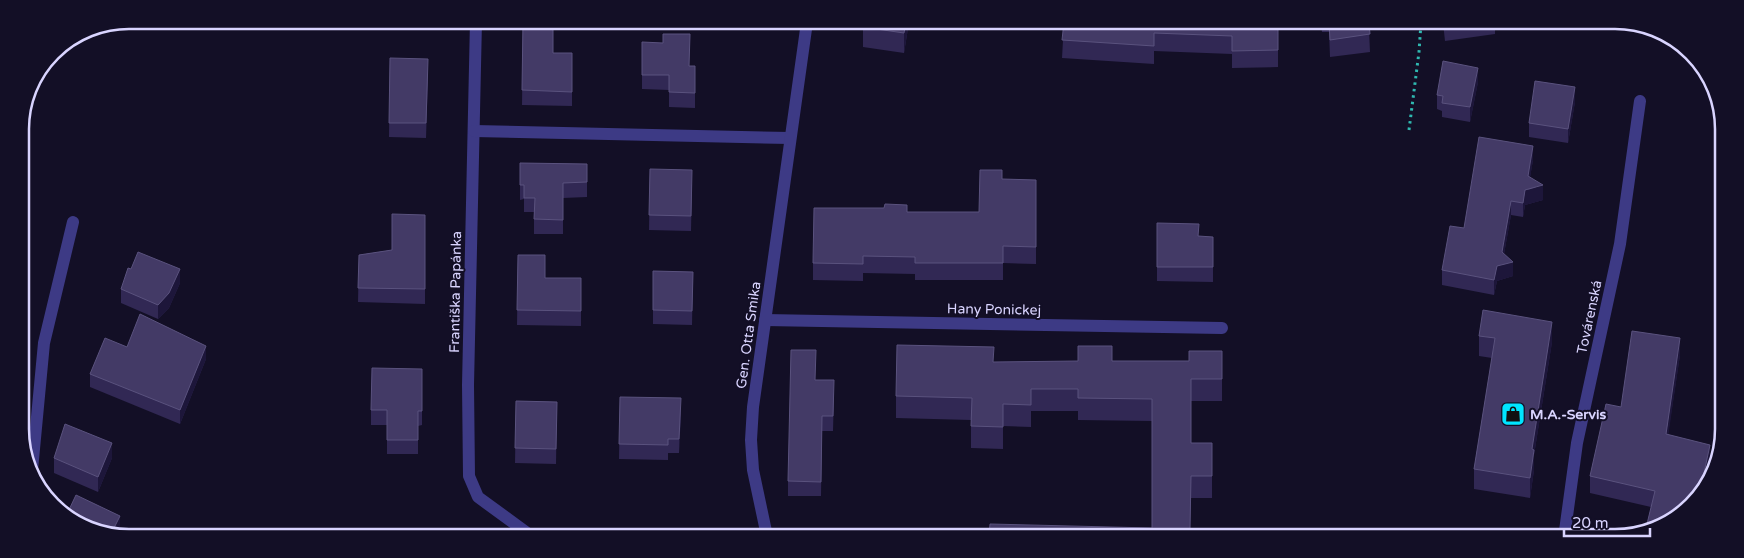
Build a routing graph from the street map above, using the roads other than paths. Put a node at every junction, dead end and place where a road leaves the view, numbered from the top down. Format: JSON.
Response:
{"nodes":[{"id":1,"x":476,"y":29,"type":"edge"},
{"id":2,"x":806,"y":29,"type":"edge"},
{"id":3,"x":1640,"y":102,"type":"dead end"},
{"id":4,"x":474,"y":130,"type":"junction"},
{"id":5,"x":790,"y":138,"type":"junction"},
{"id":6,"x":73,"y":222,"type":"dead end"},
{"id":7,"x":766,"y":320,"type":"junction"},
{"id":8,"x":1222,"y":328,"type":"dead end"},
{"id":9,"x":33,"y":458,"type":"edge"},
{"id":10,"x":521,"y":529,"type":"edge"},
{"id":11,"x":766,"y":529,"type":"edge"},
{"id":12,"x":1565,"y":529,"type":"edge"}],
"edges":[{"from":1,"to":4,"type":"street","name":"Františka Papánka"},
{"from":2,"to":5,"type":"street","name":"Gen. Otta Smika"},
{"from":3,"to":12,"type":"street","name":"Továrenská"},
{"from":4,"to":5,"type":"street"},
{"from":4,"to":10,"type":"street","name":"Františka Papánka"},
{"from":5,"to":7,"type":"street","name":"Gen. Otta Smika"},
{"from":6,"to":9,"type":"street"},
{"from":7,"to":8,"type":"street","name":"Hany Ponickej"},
{"from":7,"to":11,"type":"street","name":"Gen. Otta Smika"}]}
